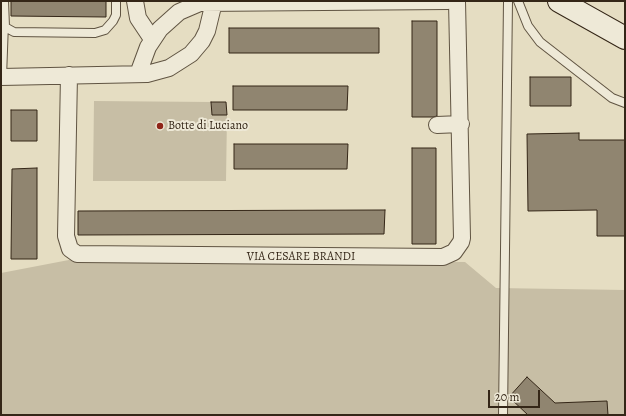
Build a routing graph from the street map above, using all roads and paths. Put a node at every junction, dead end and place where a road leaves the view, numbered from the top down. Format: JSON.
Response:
{"nodes":[{"id":1,"x":4,"y":1,"type":"edge"},
{"id":2,"x":116,"y":1,"type":"edge"},
{"id":3,"x":135,"y":1,"type":"edge"},
{"id":4,"x":448,"y":1,"type":"edge"},
{"id":5,"x":457,"y":1,"type":"edge"},
{"id":6,"x":508,"y":1,"type":"edge"},
{"id":7,"x":518,"y":1,"type":"edge"},
{"id":8,"x":559,"y":1,"type":"edge"},
{"id":9,"x":214,"y":2,"type":"junction"},
{"id":10,"x":4,"y":22,"type":"junction"},
{"id":11,"x":625,"y":38,"type":"edge"},
{"id":12,"x":152,"y":39,"type":"junction"},
{"id":13,"x":138,"y":74,"type":"junction"},
{"id":14,"x":69,"y":76,"type":"junction"},
{"id":15,"x":1,"y":77,"type":"edge"},
{"id":16,"x":625,"y":103,"type":"edge"},
{"id":17,"x":461,"y":124,"type":"junction"},
{"id":18,"x":437,"y":125,"type":"dead end"},
{"id":19,"x":503,"y":415,"type":"edge"}],
"edges":[{"from":1,"to":10,"type":"lane"},
{"from":2,"to":10,"type":"lane"},
{"from":3,"to":12,"type":"street"},
{"from":4,"to":9,"type":"street"},
{"from":5,"to":17,"type":"street","name":"VIA CESARE BRANDI"},
{"from":6,"to":19,"type":"lane"},
{"from":7,"to":16,"type":"lane"},
{"from":8,"to":11,"type":"street"},
{"from":9,"to":12,"type":"street"},
{"from":9,"to":13,"type":"street"},
{"from":10,"to":15,"type":"lane"},
{"from":12,"to":13,"type":"street"},
{"from":13,"to":14,"type":"street"},
{"from":14,"to":15,"type":"street"},
{"from":14,"to":17,"type":"street","name":"VIA CESARE BRANDI"},
{"from":17,"to":18,"type":"street"}]}
